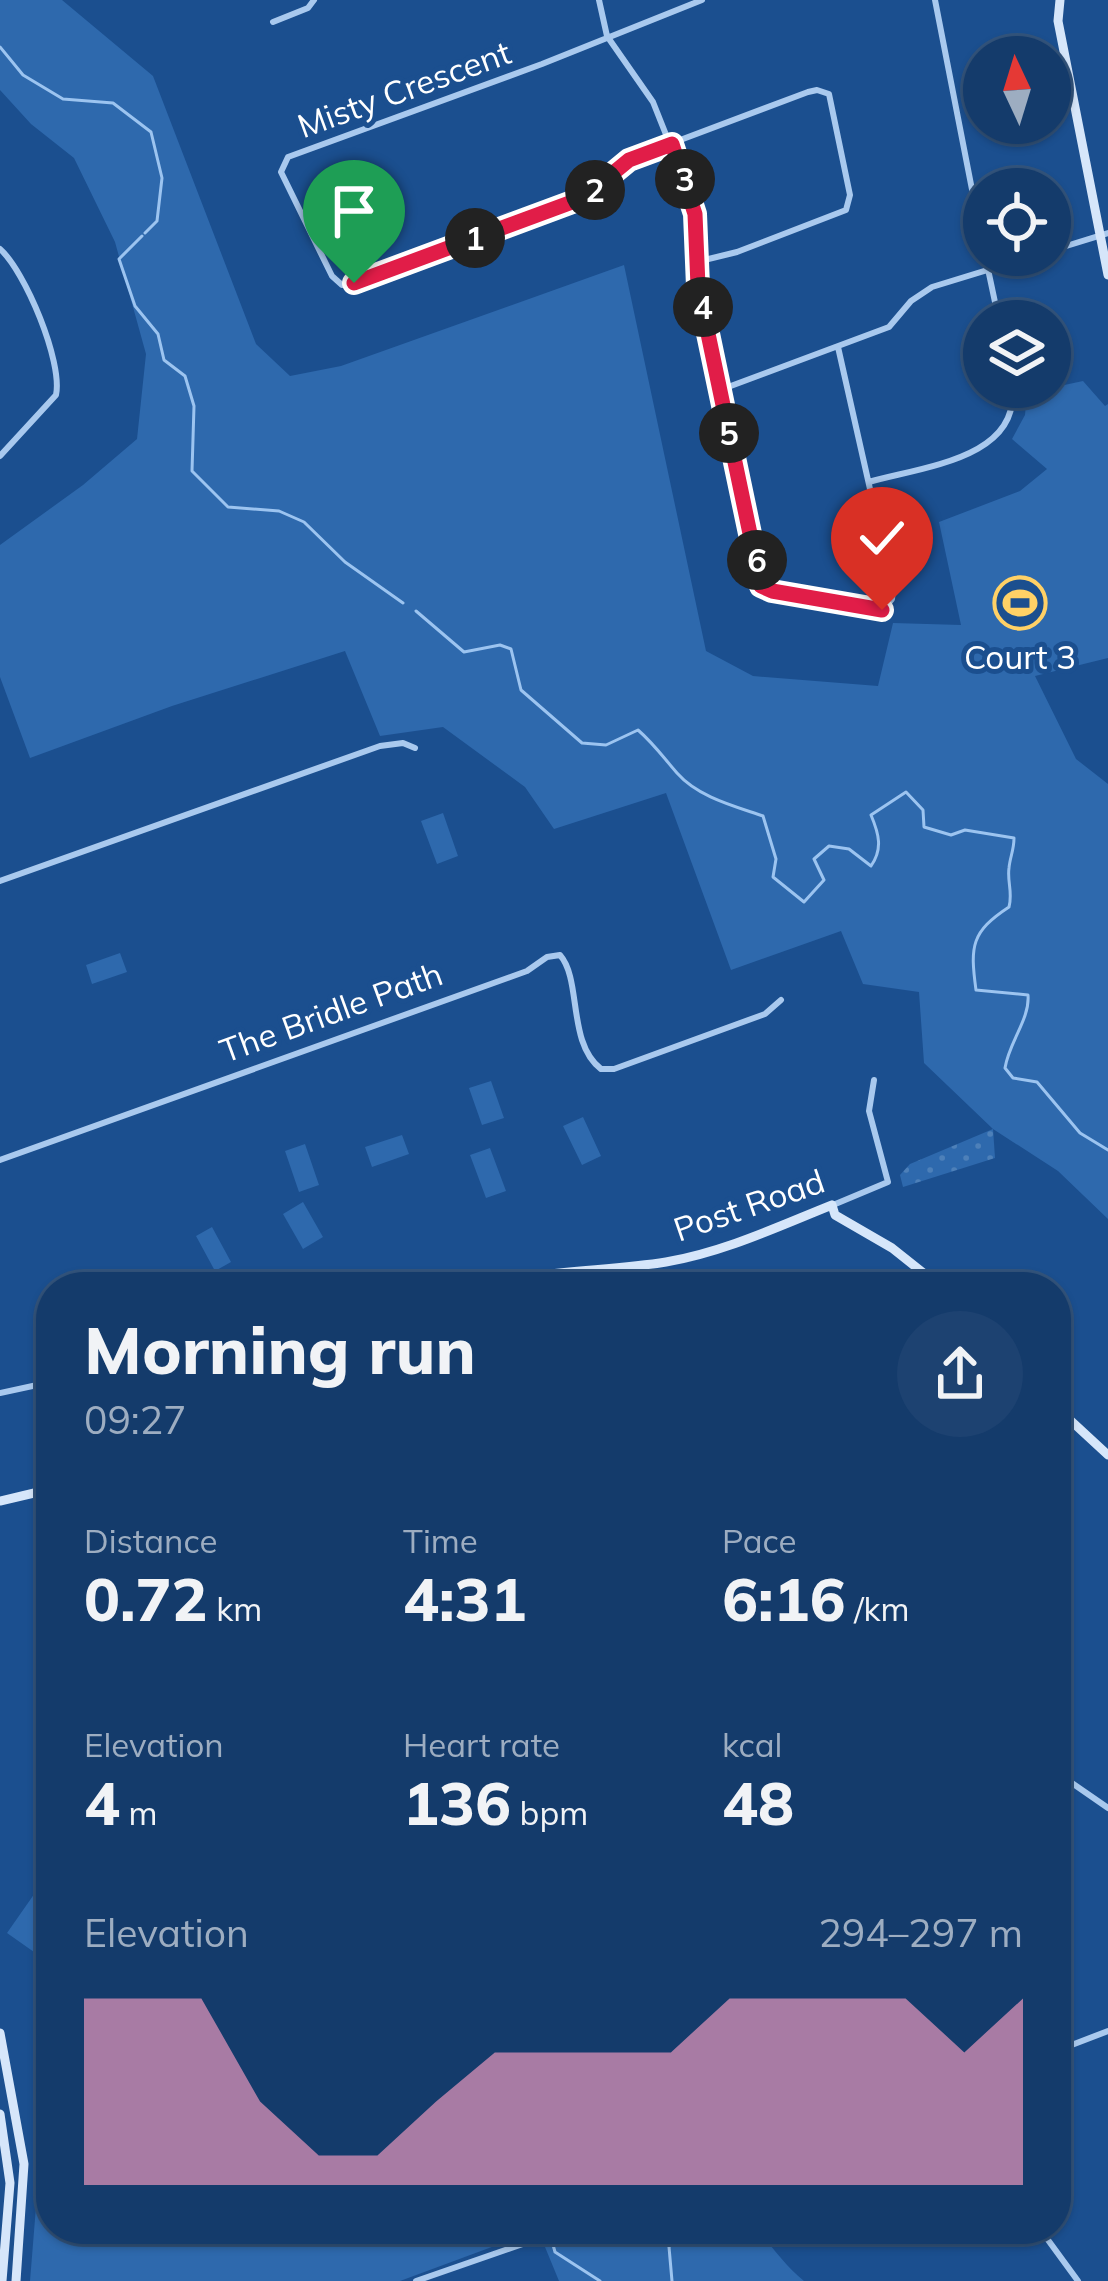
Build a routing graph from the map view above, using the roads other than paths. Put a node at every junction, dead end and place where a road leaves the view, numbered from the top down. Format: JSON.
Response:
{"nodes":[{"id":1,"x":314,"y":0,"type":"edge"},
{"id":2,"x":599,"y":0,"type":"edge"},
{"id":3,"x":702,"y":0,"type":"edge"},
{"id":4,"x":935,"y":0,"type":"edge"},
{"id":5,"x":1060,"y":0,"type":"edge"},
{"id":6,"x":273,"y":22,"type":"dead end"},
{"id":7,"x":607,"y":36,"type":"junction"},
{"id":8,"x":672,"y":144,"type":"junction"},
{"id":9,"x":968,"y":168,"type":"edge"},
{"id":10,"x":1104,"y":234,"type":"edge"},
{"id":11,"x":1071,"y":244,"type":"edge"},
{"id":12,"x":0,"y":249,"type":"edge"},
{"id":13,"x":696,"y":262,"type":"junction"},
{"id":14,"x":1108,"y":275,"type":"edge"},
{"id":15,"x":968,"y":276,"type":"edge"},
{"id":16,"x":838,"y":347,"type":"junction"},
{"id":17,"x":720,"y":390,"type":"junction"},
{"id":18,"x":1011,"y":408,"type":"edge"},
{"id":19,"x":0,"y":455,"type":"edge"},
{"id":20,"x":869,"y":482,"type":"junction"},
{"id":21,"x":415,"y":748,"type":"dead end"},
{"id":22,"x":0,"y":881,"type":"edge"},
{"id":23,"x":782,"y":1000,"type":"dead end"},
{"id":24,"x":874,"y":1080,"type":"dead end"},
{"id":25,"x":0,"y":1160,"type":"edge"},
{"id":26,"x":832,"y":1205,"type":"junction"},
{"id":27,"x":605,"y":1272,"type":"edge"},
{"id":28,"x":920,"y":1272,"type":"edge"},
{"id":29,"x":36,"y":1386,"type":"edge"},
{"id":30,"x":0,"y":1394,"type":"edge"},
{"id":31,"x":1071,"y":1421,"type":"edge"},
{"id":32,"x":1108,"y":1455,"type":"edge"},
{"id":33,"x":36,"y":1493,"type":"edge"},
{"id":34,"x":0,"y":1501,"type":"edge"},
{"id":35,"x":1071,"y":1782,"type":"edge"},
{"id":36,"x":1108,"y":1808,"type":"edge"},
{"id":37,"x":1108,"y":2031,"type":"edge"},
{"id":38,"x":0,"y":2033,"type":"edge"},
{"id":39,"x":1071,"y":2045,"type":"edge"},
{"id":40,"x":0,"y":2114,"type":"edge"},
{"id":41,"x":523,"y":2244,"type":"edge"},
{"id":42,"x":1051,"y":2244,"type":"edge"},
{"id":43,"x":2,"y":2281,"type":"edge"},
{"id":44,"x":16,"y":2281,"type":"edge"},
{"id":45,"x":416,"y":2281,"type":"edge"},
{"id":46,"x":1078,"y":2281,"type":"edge"}],
"edges":[{"from":1,"to":6,"type":"street"},
{"from":2,"to":7,"type":"street"},
{"from":3,"to":7,"type":"street"},
{"from":4,"to":9,"type":"street"},
{"from":5,"to":10,"type":"street"},
{"from":7,"to":8,"type":"street"},
{"from":7,"to":8,"type":"street","name":"Misty Crescent"},
{"from":8,"to":13,"type":"street"},
{"from":8,"to":13,"type":"street"},
{"from":10,"to":11,"type":"street"},
{"from":10,"to":14,"type":"street"},
{"from":12,"to":19,"type":"street"},
{"from":13,"to":17,"type":"street"},
{"from":15,"to":16,"type":"street"},
{"from":16,"to":17,"type":"street"},
{"from":16,"to":20,"type":"street"},
{"from":17,"to":20,"type":"street"},
{"from":18,"to":20,"type":"street"},
{"from":21,"to":22,"type":"street"},
{"from":23,"to":25,"type":"street","name":"The Bridle Path"},
{"from":24,"to":26,"type":"street","name":"Post Road"},
{"from":26,"to":27,"type":"street","name":"Post Road"},
{"from":26,"to":28,"type":"street"},
{"from":29,"to":30,"type":"street"},
{"from":31,"to":32,"type":"street"},
{"from":33,"to":34,"type":"street"},
{"from":35,"to":36,"type":"street"},
{"from":37,"to":39,"type":"street"},
{"from":38,"to":44,"type":"street"},
{"from":40,"to":43,"type":"street"},
{"from":41,"to":45,"type":"street"},
{"from":42,"to":46,"type":"street"}]}
